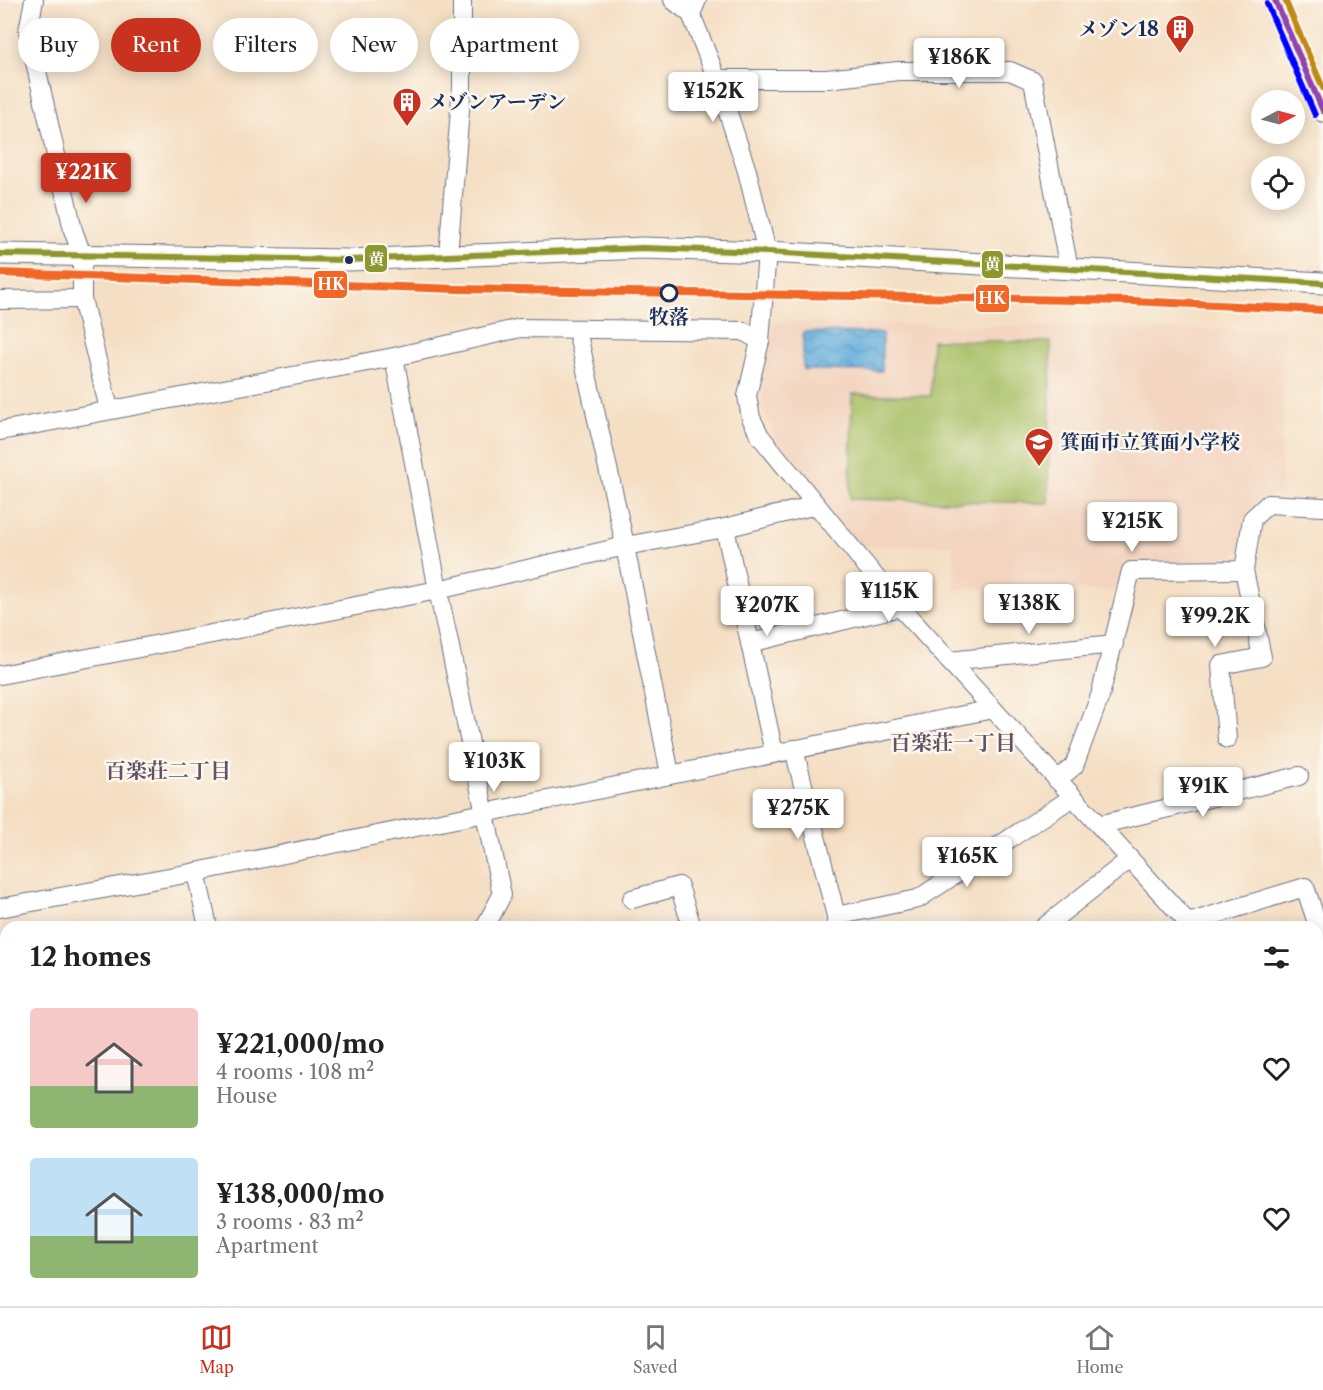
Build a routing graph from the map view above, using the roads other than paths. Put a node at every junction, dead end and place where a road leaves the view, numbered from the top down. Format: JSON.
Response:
{"nodes":[{"id":1,"x":34,"y":0,"type":"edge"},
{"id":2,"x":462,"y":0,"type":"edge"},
{"id":3,"x":673,"y":0,"type":"edge"},
{"id":4,"x":1275,"y":0,"type":"edge"},
{"id":5,"x":694,"y":7,"type":"edge"},
{"id":6,"x":717,"y":79,"type":"junction"},
{"id":7,"x":1323,"y":111,"type":"edge"},
{"id":8,"x":767,"y":252,"type":"junction"},
{"id":9,"x":0,"y":254,"type":"edge"},
{"id":10,"x":82,"y":255,"type":"junction"},
{"id":11,"x":448,"y":256,"type":"junction"},
{"id":12,"x":1069,"y":269,"type":"junction"},
{"id":13,"x":1323,"y":283,"type":"edge"},
{"id":14,"x":82,"y":299,"type":"junction"},
{"id":15,"x":0,"y":300,"type":"edge"},
{"id":16,"x":577,"y":330,"type":"junction"},
{"id":17,"x":760,"y":341,"type":"junction"},
{"id":18,"x":394,"y":357,"type":"junction"},
{"id":19,"x":110,"y":409,"type":"junction"},
{"id":20,"x":0,"y":431,"type":"edge"},
{"id":21,"x":816,"y":505,"type":"junction"},
{"id":22,"x":1323,"y":507,"type":"edge"},
{"id":23,"x":725,"y":528,"type":"junction"},
{"id":24,"x":625,"y":546,"type":"junction"},
{"id":25,"x":1244,"y":570,"type":"junction"},
{"id":26,"x":438,"y":590,"type":"junction"},
{"id":27,"x":900,"y":607,"type":"junction"},
{"id":28,"x":750,"y":643,"type":"junction"},
{"id":29,"x":1114,"y":644,"type":"junction"},
{"id":30,"x":949,"y":661,"type":"junction"},
{"id":31,"x":0,"y":675,"type":"edge"},
{"id":32,"x":993,"y":709,"type":"junction"},
{"id":33,"x":1227,"y":739,"type":"dead end"},
{"id":34,"x":794,"y":749,"type":"junction"},
{"id":35,"x":774,"y":753,"type":"junction"},
{"id":36,"x":670,"y":774,"type":"junction"},
{"id":37,"x":1299,"y":776,"type":"dead end"},
{"id":38,"x":1057,"y":780,"type":"junction"},
{"id":39,"x":1073,"y":797,"type":"junction"},
{"id":40,"x":487,"y":813,"type":"junction"},
{"id":41,"x":1099,"y":825,"type":"junction"},
{"id":42,"x":1130,"y":859,"type":"junction"},
{"id":43,"x":196,"y":872,"type":"junction"},
{"id":44,"x":632,"y":899,"type":"dead end"},
{"id":45,"x":0,"y":908,"type":"edge"},
{"id":46,"x":207,"y":921,"type":"edge"},
{"id":47,"x":488,"y":921,"type":"edge"},
{"id":48,"x":690,"y":921,"type":"edge"},
{"id":49,"x":836,"y":921,"type":"edge"},
{"id":50,"x":1052,"y":921,"type":"edge"},
{"id":51,"x":1186,"y":921,"type":"edge"},
{"id":52,"x":1202,"y":921,"type":"edge"},
{"id":53,"x":1316,"y":921,"type":"edge"}],
"edges":[{"from":1,"to":10,"type":"street"},
{"from":2,"to":11,"type":"street"},
{"from":3,"to":5,"type":"street"},
{"from":4,"to":7,"type":"street"},
{"from":5,"to":6,"type":"street"},
{"from":6,"to":8,"type":"street"},
{"from":6,"to":12,"type":"street"},
{"from":8,"to":11,"type":"street"},
{"from":8,"to":12,"type":"street"},
{"from":8,"to":17,"type":"street"},
{"from":9,"to":10,"type":"street"},
{"from":10,"to":11,"type":"street"},
{"from":10,"to":14,"type":"street"},
{"from":12,"to":13,"type":"street"},
{"from":14,"to":15,"type":"street"},
{"from":14,"to":19,"type":"street"},
{"from":16,"to":17,"type":"street"},
{"from":16,"to":18,"type":"street"},
{"from":16,"to":24,"type":"street"},
{"from":17,"to":21,"type":"street"},
{"from":18,"to":19,"type":"street"},
{"from":18,"to":26,"type":"street"},
{"from":19,"to":20,"type":"street"},
{"from":21,"to":23,"type":"street"},
{"from":21,"to":27,"type":"street"},
{"from":22,"to":25,"type":"street"},
{"from":23,"to":24,"type":"street"},
{"from":23,"to":28,"type":"street"},
{"from":24,"to":26,"type":"street"},
{"from":24,"to":36,"type":"street"},
{"from":25,"to":29,"type":"street"},
{"from":25,"to":33,"type":"street"},
{"from":26,"to":31,"type":"street"},
{"from":26,"to":40,"type":"street"},
{"from":27,"to":28,"type":"street"},
{"from":27,"to":30,"type":"street"},
{"from":28,"to":35,"type":"street"},
{"from":29,"to":30,"type":"street"},
{"from":29,"to":38,"type":"street"},
{"from":30,"to":32,"type":"street"},
{"from":32,"to":34,"type":"street"},
{"from":32,"to":38,"type":"street"},
{"from":34,"to":35,"type":"street"},
{"from":34,"to":49,"type":"street"},
{"from":35,"to":36,"type":"street"},
{"from":36,"to":40,"type":"street"},
{"from":37,"to":41,"type":"street"},
{"from":38,"to":39,"type":"street"},
{"from":39,"to":41,"type":"street"},
{"from":39,"to":49,"type":"street"},
{"from":40,"to":43,"type":"street"},
{"from":40,"to":47,"type":"street"},
{"from":41,"to":42,"type":"street"},
{"from":42,"to":50,"type":"street"},
{"from":42,"to":51,"type":"street"},
{"from":43,"to":45,"type":"street"},
{"from":43,"to":46,"type":"street"},
{"from":44,"to":48,"type":"street"},
{"from":52,"to":53,"type":"street"}]}
